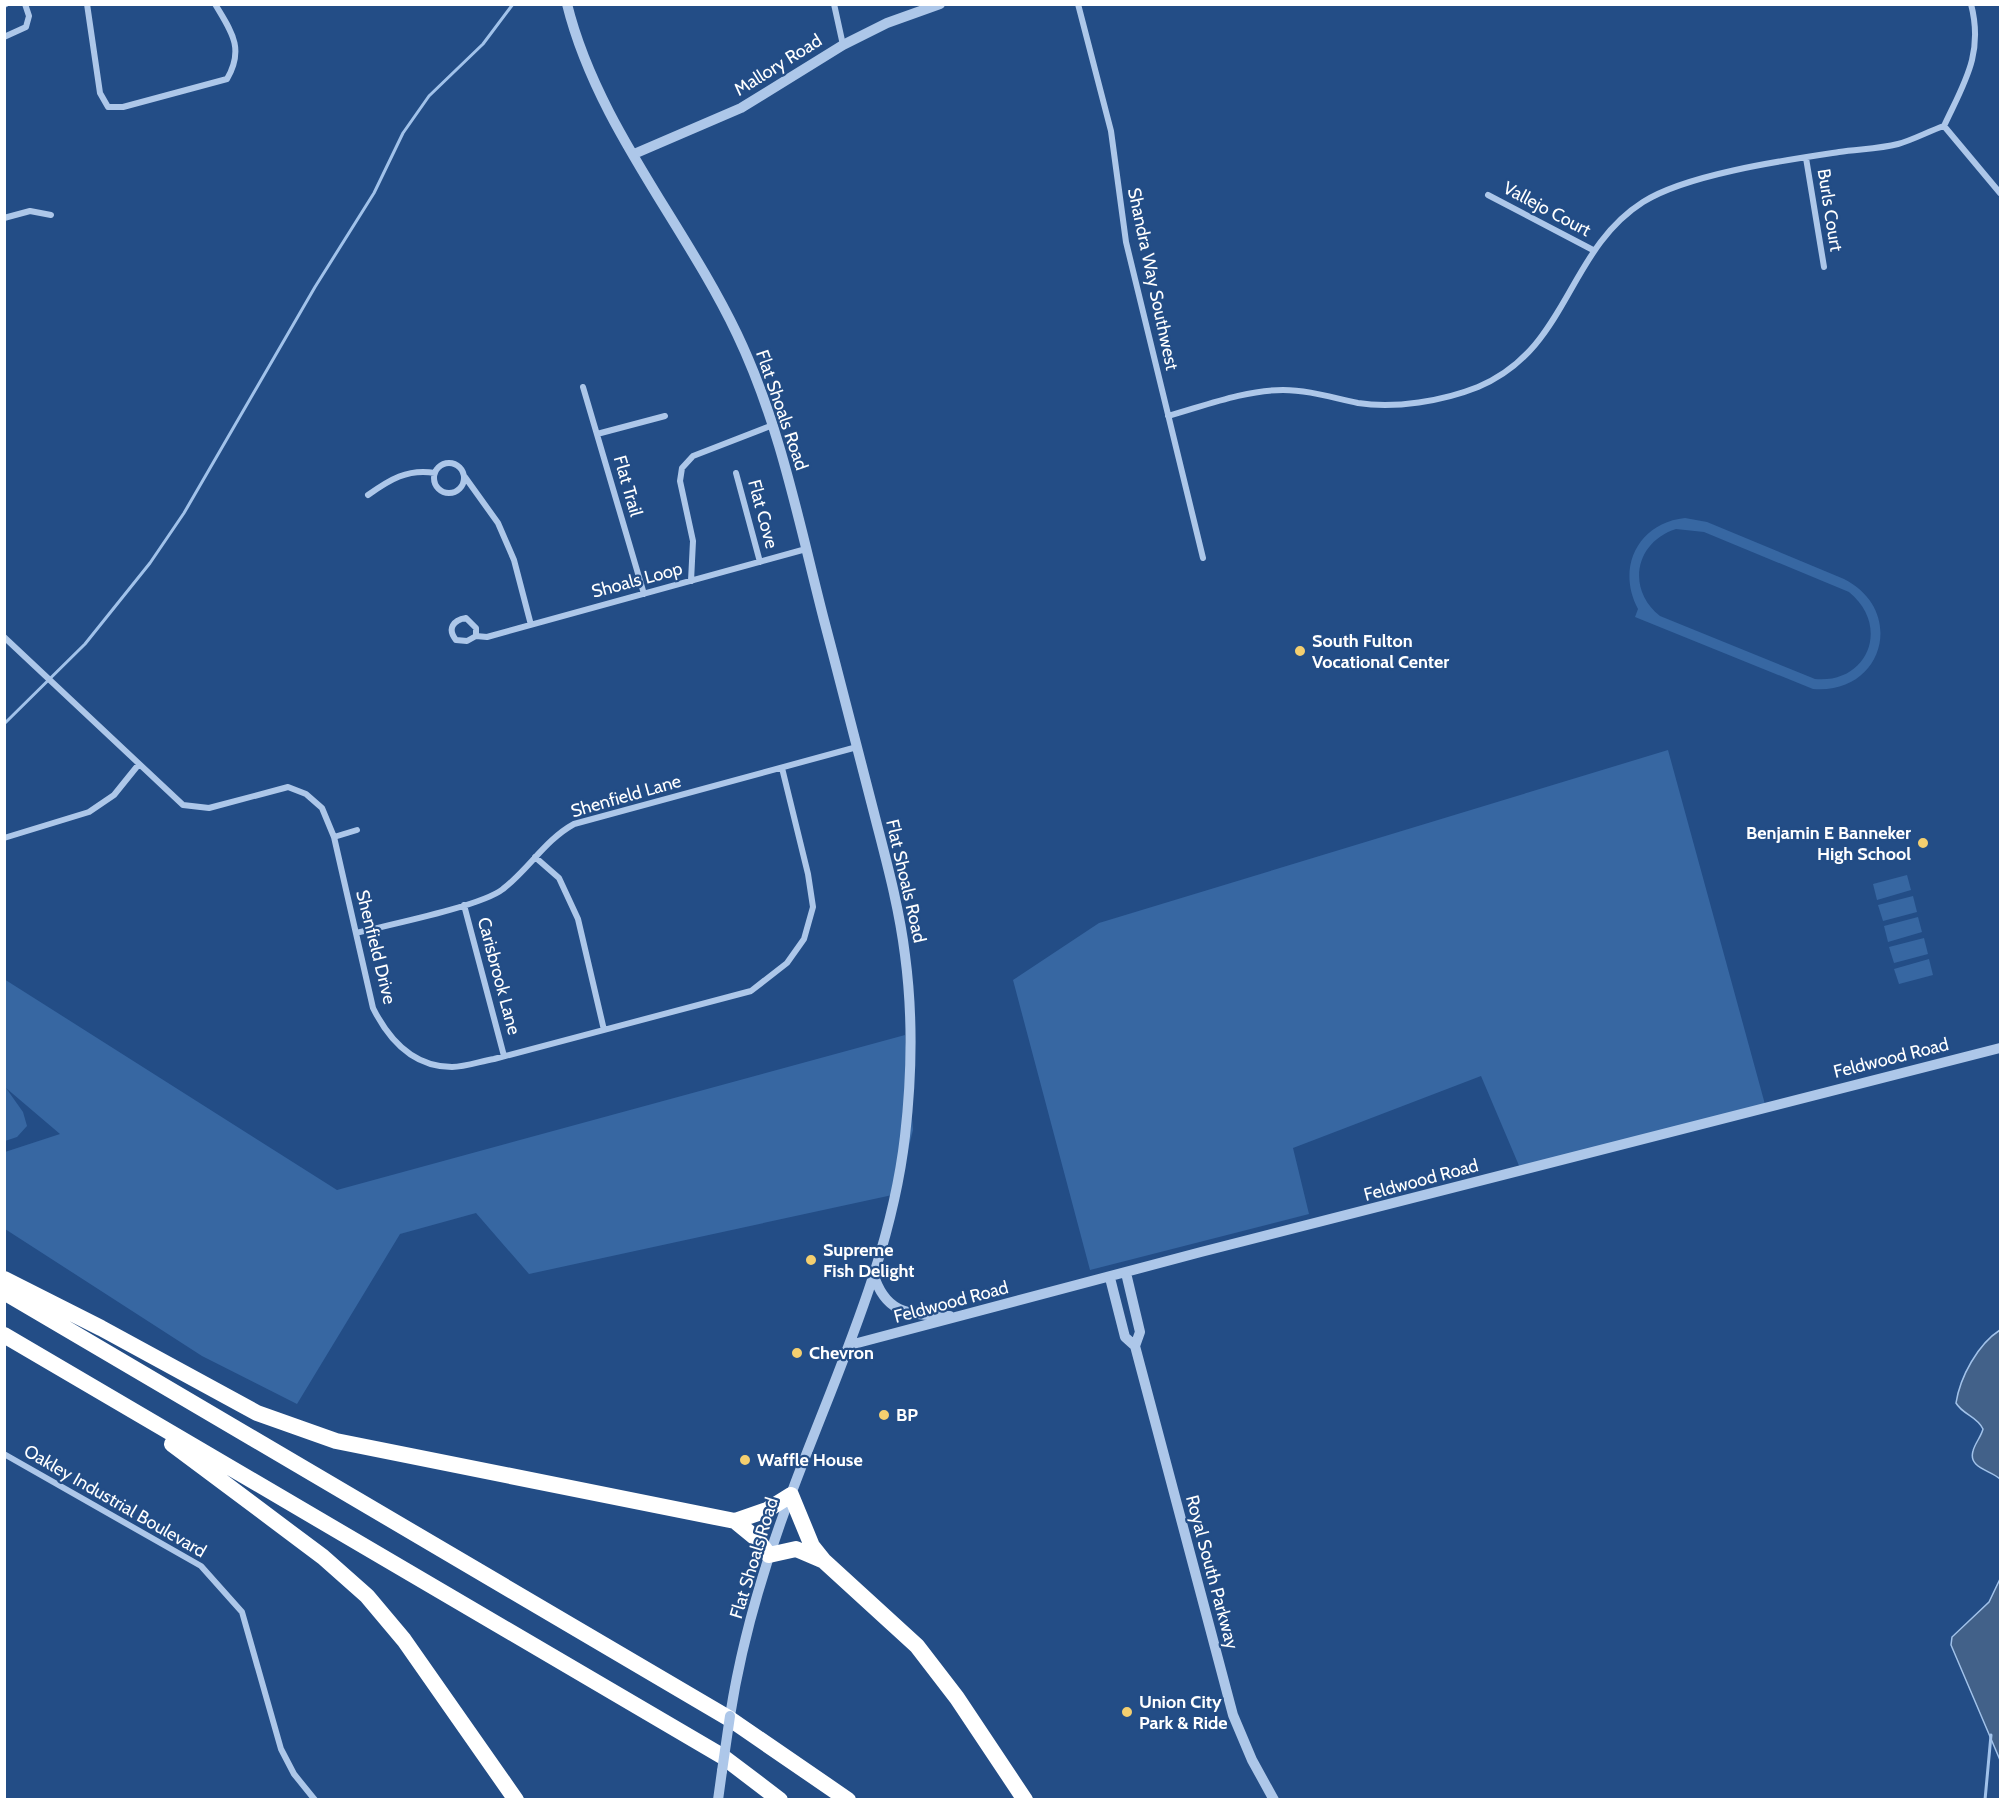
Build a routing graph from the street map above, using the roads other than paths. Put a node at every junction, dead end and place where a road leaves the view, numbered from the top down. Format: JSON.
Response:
{"nodes":[{"id":1,"x":25,"y":4,"type":"edge"},
{"id":2,"x":87,"y":4,"type":"edge"},
{"id":3,"x":215,"y":4,"type":"edge"},
{"id":4,"x":567,"y":4,"type":"edge"},
{"id":5,"x":834,"y":4,"type":"edge"},
{"id":6,"x":940,"y":4,"type":"edge"},
{"id":7,"x":1078,"y":4,"type":"edge"},
{"id":8,"x":1971,"y":4,"type":"edge"},
{"id":9,"x":4,"y":37,"type":"edge"},
{"id":10,"x":843,"y":45,"type":"junction"},
{"id":11,"x":1944,"y":126,"type":"junction"},
{"id":12,"x":634,"y":154,"type":"junction"},
{"id":13,"x":1806,"y":158,"type":"junction"},
{"id":14,"x":2001,"y":193,"type":"edge"},
{"id":15,"x":1488,"y":195,"type":"dead end"},
{"id":16,"x":51,"y":215,"type":"dead end"},
{"id":17,"x":4,"y":218,"type":"edge"},
{"id":18,"x":1593,"y":250,"type":"junction"},
{"id":19,"x":1824,"y":267,"type":"dead end"},
{"id":20,"x":583,"y":387,"type":"dead end"},
{"id":21,"x":665,"y":416,"type":"dead end"},
{"id":22,"x":1168,"y":416,"type":"junction"},
{"id":23,"x":773,"y":425,"type":"junction"},
{"id":24,"x":597,"y":434,"type":"junction"},
{"id":25,"x":435,"y":473,"type":"junction"},
{"id":26,"x":736,"y":473,"type":"dead end"},
{"id":27,"x":465,"y":477,"type":"junction"},
{"id":28,"x":368,"y":495,"type":"dead end"},
{"id":29,"x":806,"y":549,"type":"junction"},
{"id":30,"x":1203,"y":558,"type":"dead end"},
{"id":31,"x":760,"y":562,"type":"junction"},
{"id":32,"x":691,"y":581,"type":"junction"},
{"id":33,"x":644,"y":594,"type":"junction"},
{"id":34,"x":531,"y":625,"type":"junction"},
{"id":35,"x":476,"y":636,"type":"junction"},
{"id":36,"x":4,"y":637,"type":"edge"},
{"id":37,"x":857,"y":747,"type":"junction"},
{"id":38,"x":139,"y":764,"type":"junction"},
{"id":39,"x":782,"y":768,"type":"junction"},
{"id":40,"x":357,"y":830,"type":"dead end"},
{"id":41,"x":334,"y":837,"type":"junction"},
{"id":42,"x":4,"y":838,"type":"edge"},
{"id":43,"x":535,"y":857,"type":"junction"},
{"id":44,"x":464,"y":904,"type":"junction"},
{"id":45,"x":356,"y":933,"type":"junction"},
{"id":46,"x":604,"y":1030,"type":"junction"},
{"id":47,"x":2001,"y":1048,"type":"edge"},
{"id":48,"x":504,"y":1056,"type":"junction"},
{"id":49,"x":873,"y":1272,"type":"junction"},
{"id":50,"x":1126,"y":1273,"type":"junction"},
{"id":51,"x":1110,"y":1278,"type":"junction"},
{"id":52,"x":4,"y":1279,"type":"edge"},
{"id":53,"x":4,"y":1292,"type":"edge"},
{"id":54,"x":959,"y":1317,"type":"junction"},
{"id":55,"x":4,"y":1335,"type":"edge"},
{"id":56,"x":850,"y":1345,"type":"junction"},
{"id":57,"x":1136,"y":1346,"type":"junction"},
{"id":58,"x":109,"y":1397,"type":"junction"},
{"id":59,"x":4,"y":1454,"type":"edge"},
{"id":60,"x":790,"y":1495,"type":"junction"},
{"id":61,"x":735,"y":1521,"type":"junction"},
{"id":62,"x":769,"y":1555,"type":"junction"},
{"id":63,"x":824,"y":1561,"type":"junction"},
{"id":64,"x":315,"y":1800,"type":"edge"},
{"id":65,"x":516,"y":1800,"type":"edge"},
{"id":66,"x":718,"y":1800,"type":"edge"},
{"id":67,"x":780,"y":1800,"type":"edge"},
{"id":68,"x":848,"y":1800,"type":"edge"},
{"id":69,"x":1025,"y":1800,"type":"edge"},
{"id":70,"x":1274,"y":1800,"type":"edge"}],
"edges":[{"from":1,"to":9,"type":"street"},
{"from":2,"to":3,"type":"street"},
{"from":4,"to":12,"type":"street","name":"Flat Shoals Road"},
{"from":5,"to":10,"type":"street"},
{"from":6,"to":10,"type":"street","name":"Mallory Road"},
{"from":7,"to":22,"type":"street","name":"Shandra Way Southwest"},
{"from":8,"to":11,"type":"street"},
{"from":10,"to":12,"type":"street","name":"Mallory Road"},
{"from":11,"to":13,"type":"street"},
{"from":11,"to":14,"type":"street"},
{"from":12,"to":23,"type":"street","name":"Flat Shoals Road"},
{"from":13,"to":18,"type":"street"},
{"from":13,"to":19,"type":"street","name":"Burls Court"},
{"from":15,"to":18,"type":"street","name":"Vallejo Court"},
{"from":16,"to":17,"type":"street"},
{"from":18,"to":22,"type":"street"},
{"from":20,"to":24,"type":"street","name":"Flat Trail"},
{"from":21,"to":24,"type":"street"},
{"from":22,"to":30,"type":"street","name":"Shandra Way Southwest"},
{"from":23,"to":29,"type":"street","name":"Flat Shoals Road"},
{"from":23,"to":32,"type":"street"},
{"from":24,"to":33,"type":"street","name":"Flat Trail"},
{"from":25,"to":27,"type":"street"},
{"from":25,"to":27,"type":"street"},
{"from":25,"to":28,"type":"street"},
{"from":26,"to":31,"type":"street","name":"Flat Cove"},
{"from":27,"to":34,"type":"street"},
{"from":29,"to":31,"type":"street","name":"Shoals Loop"},
{"from":29,"to":37,"type":"street","name":"Flat Shoals Road"},
{"from":31,"to":32,"type":"street","name":"Shoals Loop"},
{"from":32,"to":33,"type":"street","name":"Shoals Loop"},
{"from":33,"to":34,"type":"street","name":"Shoals Loop"},
{"from":34,"to":35,"type":"street","name":"Shoals Loop"},
{"from":35,"to":35,"type":"street","name":"Shoals Loop"},
{"from":36,"to":38,"type":"street","name":"Shenfield Drive"},
{"from":37,"to":39,"type":"street","name":"Shenfield Lane"},
{"from":37,"to":49,"type":"street","name":"Flat Shoals Road"},
{"from":38,"to":41,"type":"street","name":"Shenfield Drive"},
{"from":38,"to":42,"type":"street"},
{"from":39,"to":43,"type":"street","name":"Shenfield Lane"},
{"from":39,"to":46,"type":"street","name":"Shenfield Drive"},
{"from":40,"to":41,"type":"street"},
{"from":41,"to":45,"type":"street","name":"Shenfield Drive"},
{"from":43,"to":44,"type":"street","name":"Shenfield Lane"},
{"from":43,"to":46,"type":"street"},
{"from":44,"to":45,"type":"street","name":"Shenfield Lane"},
{"from":44,"to":48,"type":"street","name":"Carisbrook Lane"},
{"from":45,"to":48,"type":"street","name":"Shenfield Drive"},
{"from":46,"to":48,"type":"street","name":"Shenfield Drive"},
{"from":47,"to":50,"type":"street","name":"Feldwood Road"},
{"from":49,"to":54,"type":"street"},
{"from":49,"to":56,"type":"street","name":"Flat Shoals Road"},
{"from":50,"to":51,"type":"street","name":"Feldwood Road"},
{"from":50,"to":57,"type":"street","name":"Royal South Parkway"},
{"from":51,"to":54,"type":"street","name":"Feldwood Road"},
{"from":51,"to":57,"type":"street","name":"Royal South Parkway"},
{"from":52,"to":61,"type":"highway"},
{"from":53,"to":68,"type":"highway"},
{"from":54,"to":56,"type":"street","name":"Feldwood Road"},
{"from":55,"to":58,"type":"highway"},
{"from":56,"to":60,"type":"street","name":"Flat Shoals Road"},
{"from":57,"to":70,"type":"street","name":"Royal South Parkway"},
{"from":58,"to":65,"type":"highway"},
{"from":58,"to":67,"type":"highway"},
{"from":59,"to":64,"type":"street","name":"Oakley Industrial Boulevard"},
{"from":60,"to":61,"type":"highway"},
{"from":60,"to":62,"type":"street","name":"Flat Shoals Road"},
{"from":60,"to":63,"type":"highway"},
{"from":61,"to":62,"type":"highway"},
{"from":62,"to":63,"type":"highway"},
{"from":62,"to":66,"type":"street","name":"Flat Shoals Road","bridge":true},
{"from":63,"to":69,"type":"highway"}]}
